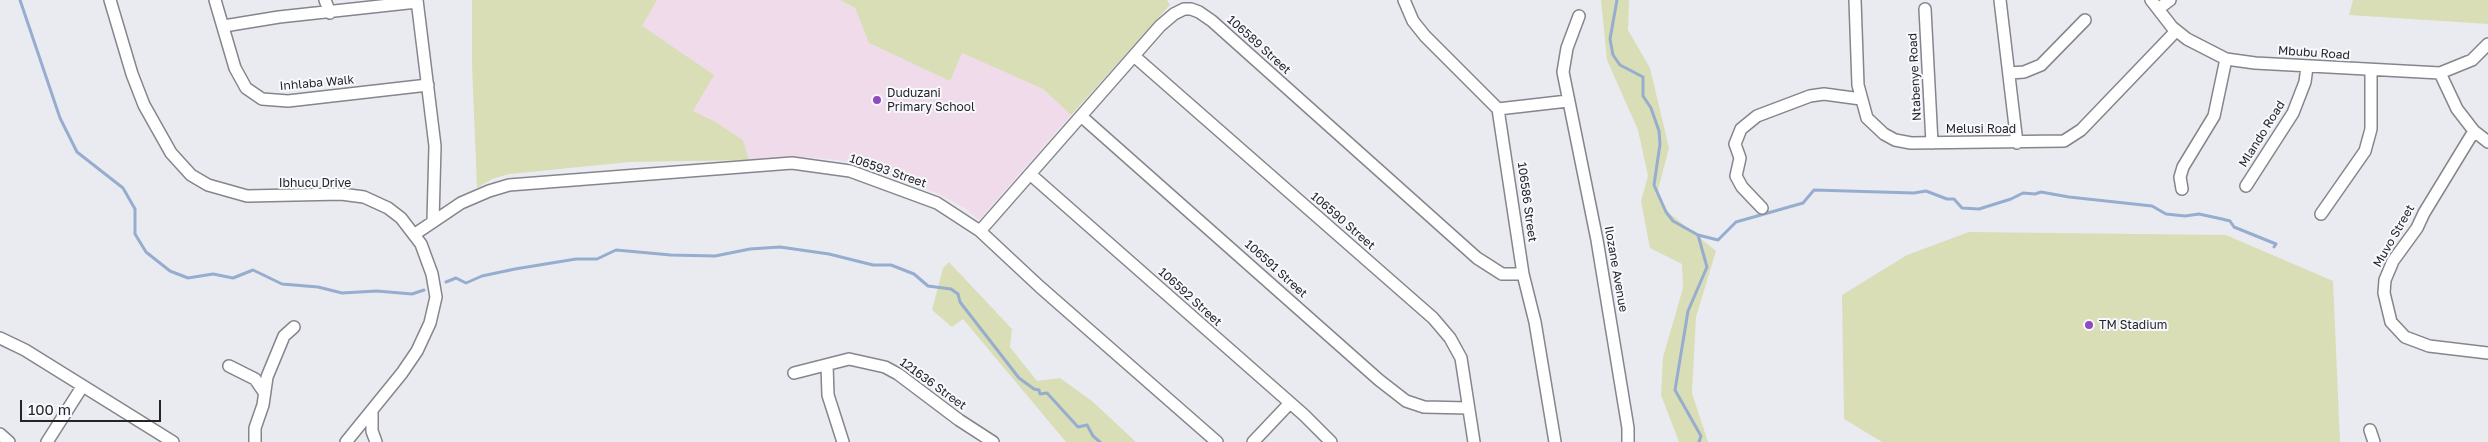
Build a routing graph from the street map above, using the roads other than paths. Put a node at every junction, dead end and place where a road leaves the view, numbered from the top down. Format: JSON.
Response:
{"nodes":[{"id":1,"x":110,"y":0,"type":"edge"},
{"id":2,"x":216,"y":0,"type":"edge"},
{"id":3,"x":325,"y":0,"type":"edge"},
{"id":4,"x":1404,"y":0,"type":"edge"},
{"id":5,"x":1854,"y":0,"type":"edge"},
{"id":6,"x":2000,"y":0,"type":"edge"},
{"id":7,"x":2170,"y":0,"type":"edge"},
{"id":8,"x":417,"y":1,"type":"edge"},
{"id":9,"x":2154,"y":4,"type":"edge"},
{"id":10,"x":1925,"y":9,"type":"dead end"},
{"id":11,"x":330,"y":13,"type":"junction"},
{"id":12,"x":1579,"y":16,"type":"dead end"},
{"id":13,"x":2085,"y":20,"type":"dead end"},
{"id":14,"x":224,"y":26,"type":"junction"},
{"id":15,"x":2176,"y":31,"type":"junction"},
{"id":16,"x":2488,"y":44,"type":"edge"},
{"id":17,"x":1134,"y":56,"type":"junction"},
{"id":18,"x":2484,"y":57,"type":"edge"},
{"id":19,"x":2226,"y":59,"type":"junction"},
{"id":20,"x":2306,"y":67,"type":"junction"},
{"id":21,"x":2371,"y":70,"type":"junction"},
{"id":22,"x":2010,"y":73,"type":"junction"},
{"id":23,"x":2440,"y":73,"type":"junction"},
{"id":24,"x":428,"y":85,"type":"junction"},
{"id":25,"x":1861,"y":99,"type":"junction"},
{"id":26,"x":1568,"y":101,"type":"junction"},
{"id":27,"x":1498,"y":110,"type":"junction"},
{"id":28,"x":1081,"y":116,"type":"junction"},
{"id":29,"x":2474,"y":130,"type":"junction"},
{"id":30,"x":2488,"y":142,"type":"edge"},
{"id":31,"x":1932,"y":143,"type":"junction"},
{"id":32,"x":2017,"y":143,"type":"junction"},
{"id":33,"x":1030,"y":174,"type":"junction"},
{"id":34,"x":2246,"y":186,"type":"dead end"},
{"id":35,"x":2182,"y":189,"type":"dead end"},
{"id":36,"x":1762,"y":208,"type":"dead end"},
{"id":37,"x":2321,"y":214,"type":"dead end"},
{"id":38,"x":434,"y":221,"type":"junction"},
{"id":39,"x":980,"y":231,"type":"junction"},
{"id":40,"x":415,"y":234,"type":"junction"},
{"id":41,"x":1523,"y":274,"type":"junction"},
{"id":42,"x":294,"y":327,"type":"dead end"},
{"id":43,"x":0,"y":338,"type":"edge"},
{"id":44,"x":2488,"y":353,"type":"edge"},
{"id":45,"x":827,"y":365,"type":"junction"},
{"id":46,"x":229,"y":366,"type":"dead end"},
{"id":47,"x":794,"y":372,"type":"dead end"},
{"id":48,"x":82,"y":387,"type":"junction"},
{"id":49,"x":264,"y":392,"type":"junction"},
{"id":50,"x":1289,"y":404,"type":"junction"},
{"id":51,"x":1468,"y":408,"type":"junction"},
{"id":52,"x":372,"y":412,"type":"junction"},
{"id":53,"x":2370,"y":430,"type":"dead end"},
{"id":54,"x":0,"y":434,"type":"edge"},
{"id":55,"x":9,"y":442,"type":"edge"},
{"id":56,"x":47,"y":442,"type":"edge"},
{"id":57,"x":173,"y":442,"type":"edge"},
{"id":58,"x":255,"y":442,"type":"edge"},
{"id":59,"x":346,"y":442,"type":"edge"},
{"id":60,"x":376,"y":442,"type":"edge"},
{"id":61,"x":843,"y":442,"type":"edge"},
{"id":62,"x":993,"y":442,"type":"edge"},
{"id":63,"x":1217,"y":442,"type":"edge"},
{"id":64,"x":1253,"y":442,"type":"edge"},
{"id":65,"x":1331,"y":442,"type":"edge"},
{"id":66,"x":1474,"y":442,"type":"edge"},
{"id":67,"x":1555,"y":442,"type":"edge"},
{"id":68,"x":1628,"y":442,"type":"edge"},
{"id":69,"x":2374,"y":442,"type":"edge"}],
"edges":[{"from":1,"to":40,"type":"street","name":"Ibhucu Drive"},
{"from":2,"to":14,"type":"street","name":"Inhlaba Walk"},
{"from":3,"to":11,"type":"street"},
{"from":4,"to":27,"type":"street"},
{"from":5,"to":25,"type":"street","name":"Melusi Road"},
{"from":6,"to":22,"type":"street"},
{"from":7,"to":9,"type":"street"},
{"from":8,"to":11,"type":"street"},
{"from":8,"to":24,"type":"street"},
{"from":9,"to":15,"type":"street","name":"Mbubu Road"},
{"from":10,"to":31,"type":"street","name":"Ntabenye Road"},
{"from":11,"to":14,"type":"street"},
{"from":12,"to":26,"type":"street","name":"Ilozane Avenue"},
{"from":13,"to":22,"type":"street"},
{"from":14,"to":24,"type":"street","name":"Inhlaba Walk"},
{"from":15,"to":19,"type":"street","name":"Mbubu Road"},
{"from":15,"to":32,"type":"street","name":"Melusi Road"},
{"from":16,"to":18,"type":"street","name":"Mbubu Road"},
{"from":17,"to":28,"type":"street","name":"106589 Street"},
{"from":17,"to":41,"type":"street","name":"106589 Street"},
{"from":17,"to":51,"type":"street","name":"106590 Street"},
{"from":18,"to":23,"type":"street","name":"Mbubu Road"},
{"from":19,"to":20,"type":"street","name":"Mbubu Road"},
{"from":19,"to":35,"type":"street"},
{"from":20,"to":21,"type":"street","name":"Mbubu Road"},
{"from":20,"to":34,"type":"street","name":"Mlando Road"},
{"from":21,"to":23,"type":"street","name":"Mbubu Road"},
{"from":21,"to":37,"type":"street"},
{"from":22,"to":32,"type":"street"},
{"from":23,"to":29,"type":"street"},
{"from":24,"to":38,"type":"street"},
{"from":25,"to":31,"type":"street","name":"Melusi Road"},
{"from":25,"to":36,"type":"street"},
{"from":26,"to":27,"type":"street"},
{"from":26,"to":68,"type":"street","name":"Ilozane Avenue"},
{"from":27,"to":41,"type":"street","name":"106586 Street"},
{"from":28,"to":33,"type":"street","name":"106589 Street"},
{"from":28,"to":51,"type":"street","name":"106591 Street"},
{"from":29,"to":30,"type":"street"},
{"from":29,"to":44,"type":"street","name":"Muvo Street"},
{"from":31,"to":32,"type":"street","name":"Melusi Road"},
{"from":33,"to":39,"type":"street","name":"106589 Street"},
{"from":33,"to":50,"type":"street","name":"106592 Street"},
{"from":38,"to":39,"type":"street","name":"106593 Street"},
{"from":38,"to":40,"type":"street","name":"106593 Street"},
{"from":39,"to":63,"type":"street","name":"106593 Street"},
{"from":40,"to":52,"type":"street","name":"Ibhucu Drive"},
{"from":41,"to":67,"type":"street","name":"106586 Street"},
{"from":42,"to":49,"type":"street"},
{"from":43,"to":48,"type":"street"},
{"from":45,"to":47,"type":"street","name":"121636 Street"},
{"from":45,"to":61,"type":"street"},
{"from":45,"to":62,"type":"street","name":"121636 Street"},
{"from":46,"to":49,"type":"street"},
{"from":48,"to":56,"type":"street"},
{"from":48,"to":57,"type":"street"},
{"from":49,"to":58,"type":"street"},
{"from":50,"to":64,"type":"street"},
{"from":50,"to":65,"type":"street","name":"106592 Street"},
{"from":51,"to":66,"type":"street","name":"106590 Street"},
{"from":52,"to":59,"type":"street","name":"Ibhucu Drive"},
{"from":52,"to":60,"type":"street"},
{"from":53,"to":69,"type":"street"},
{"from":54,"to":55,"type":"street"}]}
